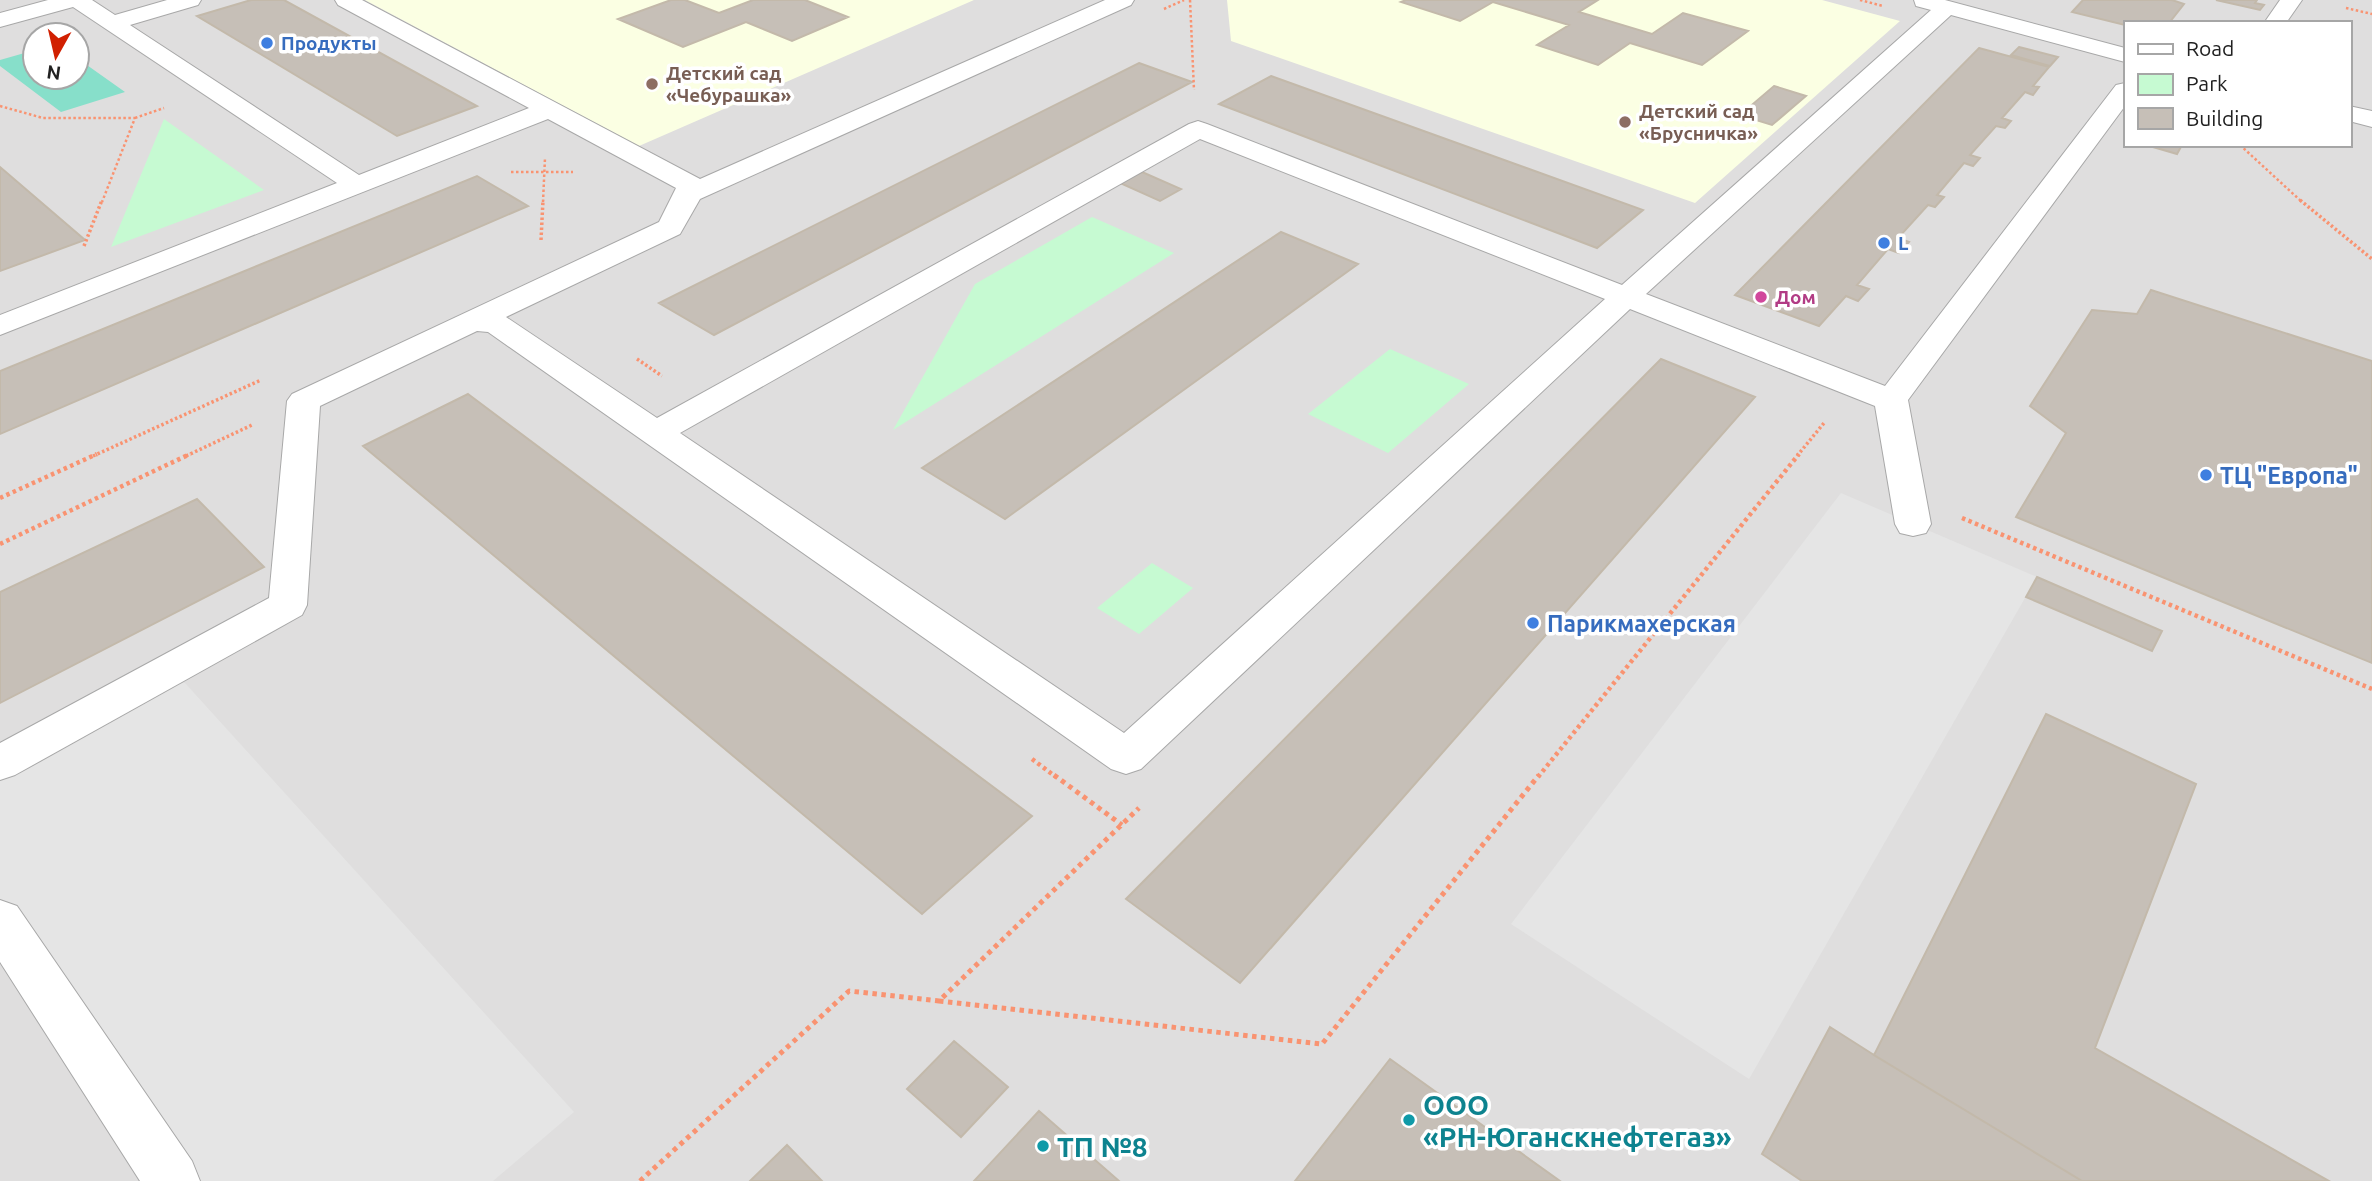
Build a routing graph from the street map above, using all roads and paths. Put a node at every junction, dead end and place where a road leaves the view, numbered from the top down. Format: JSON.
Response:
{"nodes":[{"id":1,"x":75,"y":0,"type":"edge"},
{"id":2,"x":190,"y":0,"type":"edge"},
{"id":3,"x":346,"y":0,"type":"edge"},
{"id":4,"x":1123,"y":0,"type":"edge"},
{"id":5,"x":1190,"y":0,"type":"edge"},
{"id":6,"x":2291,"y":0,"type":"edge"},
{"id":7,"x":1933,"y":2,"type":"edge"},
{"id":8,"x":2346,"y":8,"type":"dead end"},
{"id":9,"x":2372,"y":14,"type":"edge"},
{"id":10,"x":0,"y":20,"type":"edge"},
{"id":11,"x":2276,"y":21,"type":"edge"},
{"id":12,"x":112,"y":23,"type":"junction"},
{"id":13,"x":2124,"y":55,"type":"edge"},
{"id":14,"x":1194,"y":90,"type":"dead end"},
{"id":15,"x":2124,"y":91,"type":"edge"},
{"id":16,"x":0,"y":106,"type":"edge"},
{"id":17,"x":550,"y":109,"type":"junction"},
{"id":18,"x":2351,"y":114,"type":"edge"},
{"id":19,"x":2372,"y":119,"type":"edge"},
{"id":20,"x":523,"y":120,"type":"junction"},
{"id":21,"x":2242,"y":147,"type":"edge"},
{"id":22,"x":356,"y":185,"type":"junction"},
{"id":23,"x":689,"y":194,"type":"junction"},
{"id":24,"x":541,"y":240,"type":"dead end"},
{"id":25,"x":2372,"y":259,"type":"edge"},
{"id":26,"x":1626,"y":297,"type":"junction"},
{"id":27,"x":62,"y":302,"type":"junction"},
{"id":28,"x":473,"y":321,"type":"junction"},
{"id":29,"x":0,"y":326,"type":"edge"},
{"id":30,"x":634,"y":358,"type":"dead end"},
{"id":31,"x":264,"y":379,"type":"dead end"},
{"id":32,"x":667,"y":379,"type":"dead end"},
{"id":33,"x":1854,"y":386,"type":"junction"},
{"id":34,"x":1891,"y":400,"type":"junction"},
{"id":35,"x":304,"y":401,"type":"junction"},
{"id":36,"x":657,"y":432,"type":"junction"},
{"id":37,"x":0,"y":498,"type":"edge"},
{"id":38,"x":1910,"y":510,"type":"joint"},
{"id":39,"x":0,"y":544,"type":"edge"},
{"id":40,"x":2372,"y":689,"type":"edge"},
{"id":41,"x":0,"y":763,"type":"edge"},
{"id":42,"x":0,"y":921,"type":"edge"},
{"id":43,"x":939,"y":1001,"type":"dead end"},
{"id":44,"x":172,"y":1181,"type":"edge"}],
"edges":[{"from":1,"to":10,"type":"lane"},
{"from":1,"to":12,"type":"lane"},
{"from":2,"to":12,"type":"lane"},
{"from":3,"to":17,"type":"lane"},
{"from":4,"to":23,"type":"lane"},
{"from":5,"to":14,"type":"path"},
{"from":6,"to":11,"type":"lane"},
{"from":7,"to":13,"type":"lane"},
{"from":7,"to":26,"type":"lane"},
{"from":8,"to":9,"type":"path"},
{"from":12,"to":22,"type":"lane"},
{"from":15,"to":34,"type":"lane"},
{"from":16,"to":27,"type":"path"},
{"from":17,"to":20,"type":"lane"},
{"from":17,"to":23,"type":"lane"},
{"from":18,"to":19,"type":"lane"},
{"from":20,"to":22,"type":"lane"},
{"from":20,"to":24,"type":"path"},
{"from":21,"to":25,"type":"path"},
{"from":22,"to":27,"type":"lane"},
{"from":23,"to":28,"type":"lane"},
{"from":26,"to":33,"type":"lane"},
{"from":26,"to":36,"type":"lane"},
{"from":26,"to":36,"type":"lane"},
{"from":27,"to":29,"type":"lane"},
{"from":28,"to":35,"type":"lane"},
{"from":28,"to":36,"type":"lane"},
{"from":30,"to":32,"type":"path"},
{"from":31,"to":37,"type":"path"},
{"from":33,"to":34,"type":"lane"},
{"from":33,"to":43,"type":"path"},
{"from":34,"to":38,"type":"lane"},
{"from":35,"to":39,"type":"path"},
{"from":35,"to":41,"type":"lane"},
{"from":38,"to":40,"type":"path"},
{"from":42,"to":44,"type":"lane"}]}
